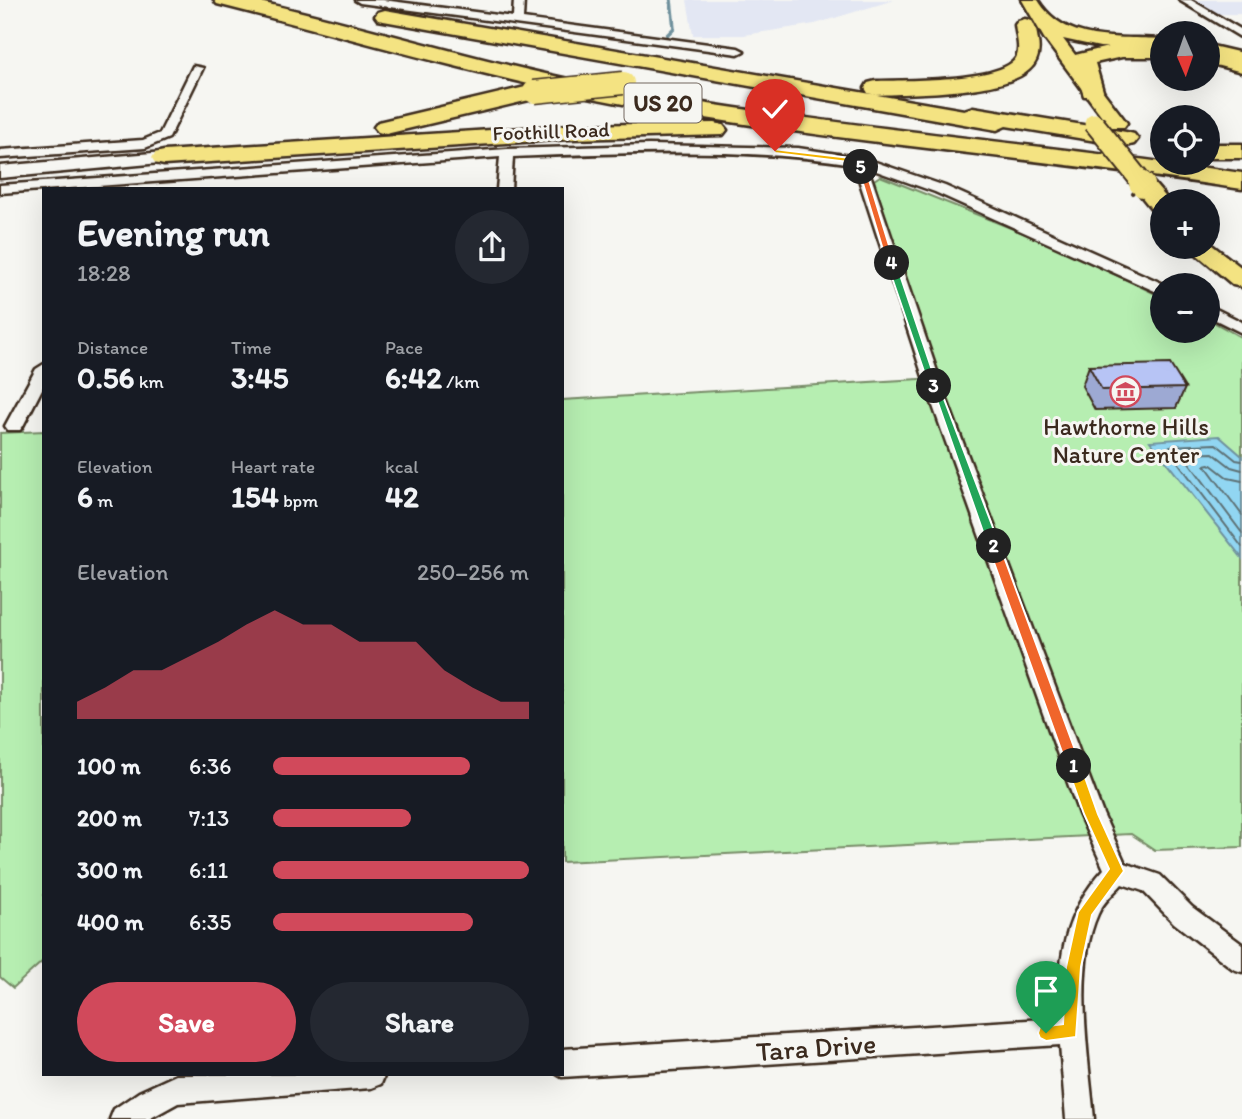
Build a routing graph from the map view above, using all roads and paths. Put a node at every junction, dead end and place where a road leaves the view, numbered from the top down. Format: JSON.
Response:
{"nodes":[{"id":1,"x":224,"y":0,"type":"edge"},
{"id":2,"x":291,"y":0,"type":"edge"},
{"id":3,"x":360,"y":0,"type":"edge"},
{"id":4,"x":519,"y":0,"type":"edge"},
{"id":5,"x":1013,"y":0,"type":"edge"},
{"id":6,"x":1184,"y":0,"type":"edge"},
{"id":7,"x":1031,"y":13,"type":"edge"},
{"id":8,"x":518,"y":23,"type":"junction"},
{"id":9,"x":1242,"y":36,"type":"edge"},
{"id":10,"x":1059,"y":45,"type":"junction"},
{"id":11,"x":1150,"y":45,"type":"edge"},
{"id":12,"x":1038,"y":46,"type":"junction"},
{"id":13,"x":1150,"y":46,"type":"edge"},
{"id":14,"x":1150,"y":47,"type":"edge"},
{"id":15,"x":738,"y":51,"type":"dead end"},
{"id":16,"x":1220,"y":53,"type":"edge"},
{"id":17,"x":1242,"y":59,"type":"edge"},
{"id":18,"x":1220,"y":60,"type":"edge"},
{"id":19,"x":1242,"y":66,"type":"edge"},
{"id":20,"x":197,"y":68,"type":"dead end"},
{"id":21,"x":779,"y":85,"type":"junction"},
{"id":22,"x":1092,"y":91,"type":"junction"},
{"id":23,"x":829,"y":92,"type":"junction"},
{"id":24,"x":967,"y":118,"type":"junction"},
{"id":25,"x":1150,"y":146,"type":"edge"},
{"id":26,"x":1150,"y":146,"type":"edge"},
{"id":27,"x":1220,"y":151,"type":"edge"},
{"id":28,"x":1242,"y":151,"type":"edge"},
{"id":29,"x":507,"y":153,"type":"junction"},
{"id":30,"x":0,"y":154,"type":"edge"},
{"id":31,"x":164,"y":158,"type":"junction"},
{"id":32,"x":859,"y":161,"type":"junction"},
{"id":33,"x":1110,"y":161,"type":"junction"},
{"id":34,"x":1220,"y":161,"type":"edge"},
{"id":35,"x":1242,"y":165,"type":"edge"},
{"id":36,"x":0,"y":172,"type":"edge"},
{"id":37,"x":1242,"y":181,"type":"edge"},
{"id":38,"x":140,"y":184,"type":"edge"},
{"id":39,"x":56,"y":187,"type":"edge"},
{"id":40,"x":504,"y":187,"type":"edge"},
{"id":41,"x":42,"y":188,"type":"edge"},
{"id":42,"x":0,"y":189,"type":"edge"},
{"id":43,"x":1156,"y":189,"type":"edge"},
{"id":44,"x":1158,"y":189,"type":"edge"},
{"id":45,"x":1220,"y":240,"type":"edge"},
{"id":46,"x":1242,"y":258,"type":"edge"},
{"id":47,"x":1215,"y":259,"type":"edge"},
{"id":48,"x":1242,"y":280,"type":"edge"},
{"id":49,"x":1150,"y":284,"type":"edge"},
{"id":50,"x":1220,"y":316,"type":"edge"},
{"id":51,"x":1242,"y":328,"type":"edge"},
{"id":52,"x":42,"y":373,"type":"edge"},
{"id":53,"x":14,"y":426,"type":"dead end"},
{"id":54,"x":1117,"y":871,"type":"junction"},
{"id":55,"x":1242,"y":960,"type":"edge"},
{"id":56,"x":1070,"y":1031,"type":"junction"},
{"id":57,"x":564,"y":1063,"type":"edge"},
{"id":58,"x":345,"y":1076,"type":"edge"},
{"id":59,"x":124,"y":1119,"type":"edge"},
{"id":60,"x":1080,"y":1119,"type":"edge"}],
"edges":[{"from":1,"to":33,"type":"highway","number":"US 20"},
{"from":2,"to":21,"type":"highway","number":"US 20"},
{"from":3,"to":8,"type":"street"},
{"from":4,"to":8,"type":"street"},
{"from":5,"to":7,"type":"main road"},
{"from":6,"to":9,"type":"street"},
{"from":7,"to":10,"type":"main road"},
{"from":7,"to":11,"type":"main road"},
{"from":7,"to":12,"type":"main road"},
{"from":7,"to":23,"type":"highway"},
{"from":8,"to":15,"type":"street"},
{"from":10,"to":12,"type":"main road"},
{"from":10,"to":13,"type":"main road"},
{"from":10,"to":22,"type":"main road"},
{"from":12,"to":43,"type":"main road","bridge":true},
{"from":14,"to":22,"type":"highway"},
{"from":16,"to":17,"type":"main road"},
{"from":18,"to":19,"type":"highway"},
{"from":20,"to":30,"type":"street"},
{"from":21,"to":23,"type":"highway"},
{"from":21,"to":24,"type":"highway","number":"US 20"},
{"from":22,"to":44,"type":"main road"},
{"from":23,"to":25,"type":"highway"},
{"from":24,"to":26,"type":"highway","number":"US 20"},
{"from":24,"to":31,"type":"highway","bridge":true},
{"from":27,"to":28,"type":"highway"},
{"from":29,"to":32,"type":"street","name":"Foothill Road"},
{"from":29,"to":38,"type":"street","name":"Foothill Road"},
{"from":29,"to":40,"type":"street"},
{"from":31,"to":33,"type":"highway"},
{"from":31,"to":36,"type":"main road"},
{"from":32,"to":49,"type":"street","name":"Foothill Road"},
{"from":32,"to":54,"type":"street"},
{"from":33,"to":37,"type":"highway","number":"US 20"},
{"from":34,"to":35,"type":"highway"},
{"from":38,"to":39,"type":"street","name":"Foothill Road"},
{"from":41,"to":42,"type":"street","name":"Foothill Road"},
{"from":45,"to":46,"type":"main road"},
{"from":47,"to":48,"type":"main road"},
{"from":50,"to":51,"type":"street"},
{"from":52,"to":53,"type":"street"},
{"from":54,"to":55,"type":"street"},
{"from":54,"to":56,"type":"street"},
{"from":56,"to":57,"type":"street","name":"Tara Drive"},
{"from":56,"to":60,"type":"street"},
{"from":58,"to":59,"type":"street"}]}
